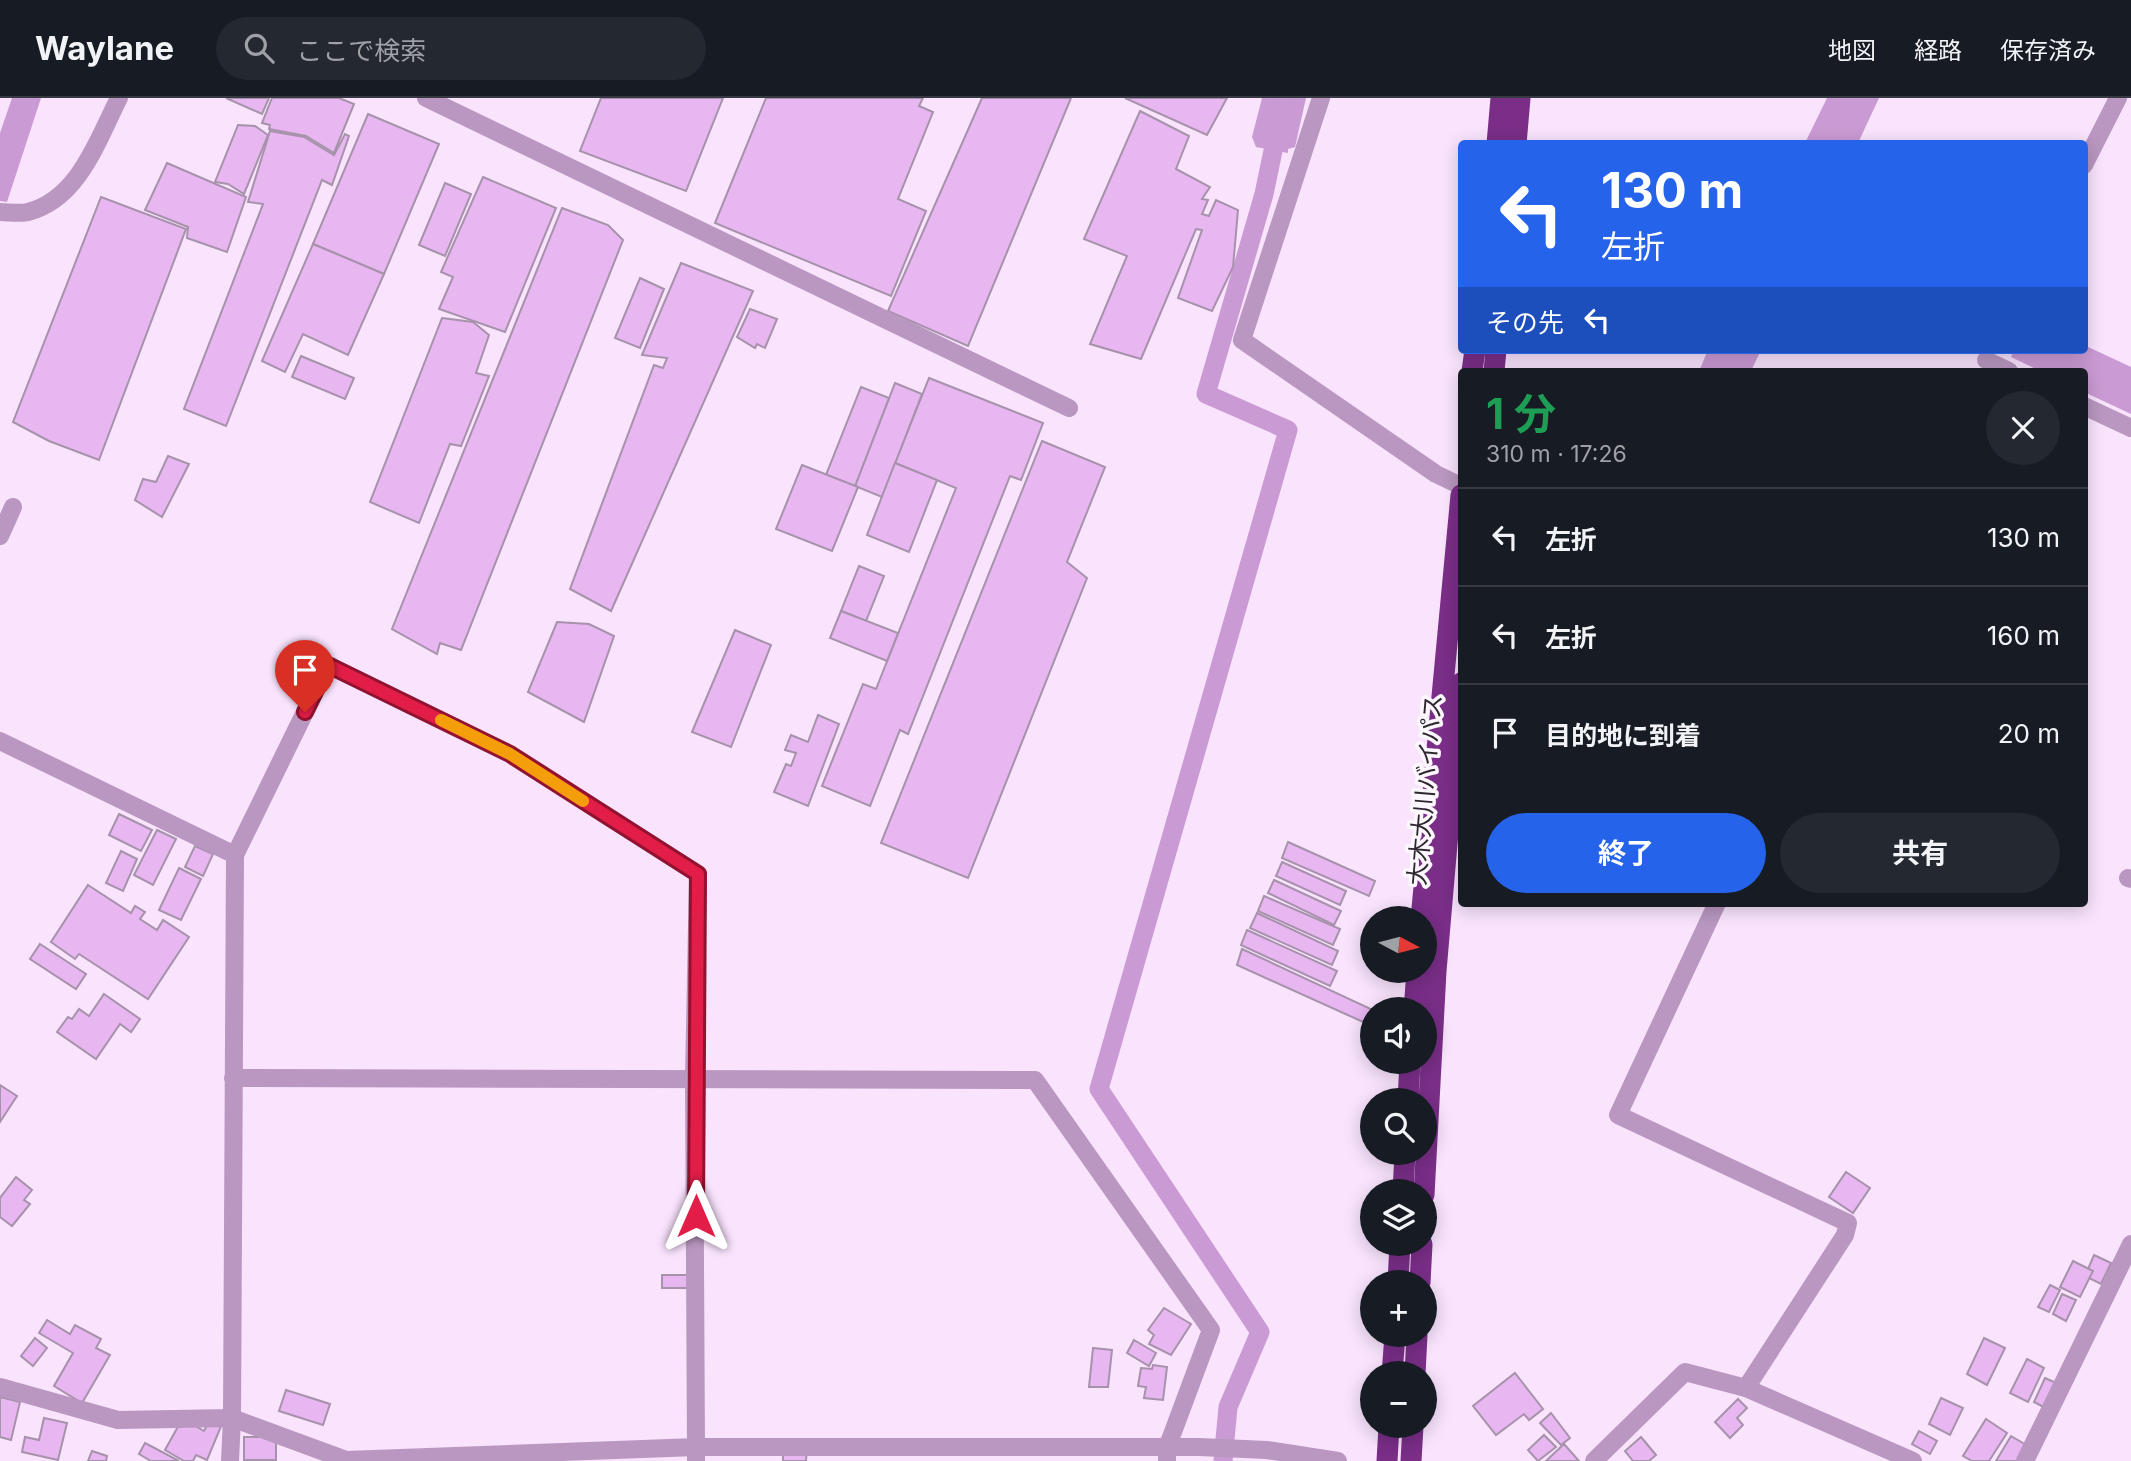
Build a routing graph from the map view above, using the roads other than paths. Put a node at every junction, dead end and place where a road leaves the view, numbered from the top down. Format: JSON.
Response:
{"nodes":[{"id":1,"x":119,"y":98,"type":"edge"},
{"id":2,"x":426,"y":98,"type":"edge"},
{"id":3,"x":1321,"y":98,"type":"edge"},
{"id":4,"x":1501,"y":98,"type":"edge"},
{"id":5,"x":1520,"y":98,"type":"edge"},
{"id":6,"x":2118,"y":98,"type":"edge"},
{"id":7,"x":1497,"y":140,"type":"edge"},
{"id":8,"x":1516,"y":140,"type":"edge"},
{"id":9,"x":2088,"y":157,"type":"edge"},
{"id":10,"x":0,"y":212,"type":"edge"},
{"id":11,"x":1986,"y":360,"type":"edge"},
{"id":12,"x":2003,"y":368,"type":"edge"},
{"id":13,"x":1069,"y":408,"type":"dead end"},
{"id":14,"x":2088,"y":408,"type":"edge"},
{"id":15,"x":2131,"y":428,"type":"edge"},
{"id":16,"x":1458,"y":485,"type":"edge"},
{"id":17,"x":13,"y":507,"type":"dead end"},
{"id":18,"x":1458,"y":533,"type":"edge"},
{"id":19,"x":0,"y":536,"type":"edge"},
{"id":20,"x":1458,"y":718,"type":"edge"},
{"id":21,"x":0,"y":741,"type":"edge"},
{"id":22,"x":235,"y":855,"type":"junction"},
{"id":23,"x":1422,"y":906,"type":"edge"},
{"id":24,"x":1715,"y":907,"type":"edge"},
{"id":25,"x":233,"y":1077,"type":"junction"},
{"id":26,"x":694,"y":1079,"type":"junction"},
{"id":27,"x":1425,"y":1179,"type":"edge"},
{"id":28,"x":2131,"y":1244,"type":"edge"},
{"id":29,"x":0,"y":1387,"type":"edge"},
{"id":30,"x":1746,"y":1388,"type":"junction"},
{"id":31,"x":232,"y":1418,"type":"junction"},
{"id":32,"x":1389,"y":1438,"type":"edge"},
{"id":33,"x":1412,"y":1438,"type":"edge"},
{"id":34,"x":696,"y":1454,"type":"edge"},
{"id":35,"x":1167,"y":1454,"type":"edge"},
{"id":36,"x":230,"y":1461,"type":"edge"},
{"id":37,"x":1338,"y":1461,"type":"edge"},
{"id":38,"x":1387,"y":1461,"type":"edge"},
{"id":39,"x":1411,"y":1461,"type":"edge"},
{"id":40,"x":1594,"y":1461,"type":"edge"},
{"id":41,"x":1913,"y":1461,"type":"edge"},
{"id":42,"x":2025,"y":1461,"type":"edge"}],
"edges":[{"from":1,"to":10,"type":"street"},
{"from":2,"to":13,"type":"street"},
{"from":3,"to":16,"type":"street"},
{"from":4,"to":7,"type":"highway"},
{"from":5,"to":8,"type":"highway"},
{"from":6,"to":9,"type":"street"},
{"from":11,"to":12,"type":"street"},
{"from":14,"to":15,"type":"street"},
{"from":17,"to":19,"type":"street"},
{"from":18,"to":23,"type":"highway","name":"大木大川バイパス"},
{"from":20,"to":27,"type":"highway","name":"大木大川バイパス"},
{"from":21,"to":22,"type":"street"},
{"from":22,"to":25,"type":"street"},
{"from":22,"to":26,"type":"street"},
{"from":24,"to":30,"type":"street"},
{"from":25,"to":26,"type":"street"},
{"from":25,"to":31,"type":"street"},
{"from":26,"to":34,"type":"street"},
{"from":26,"to":35,"type":"street"},
{"from":28,"to":42,"type":"street"},
{"from":29,"to":31,"type":"street"},
{"from":30,"to":40,"type":"street"},
{"from":30,"to":41,"type":"street"},
{"from":31,"to":34,"type":"street"},
{"from":31,"to":36,"type":"street"},
{"from":32,"to":38,"type":"highway"},
{"from":33,"to":39,"type":"highway"},
{"from":34,"to":35,"type":"street"},
{"from":35,"to":37,"type":"street"}]}
